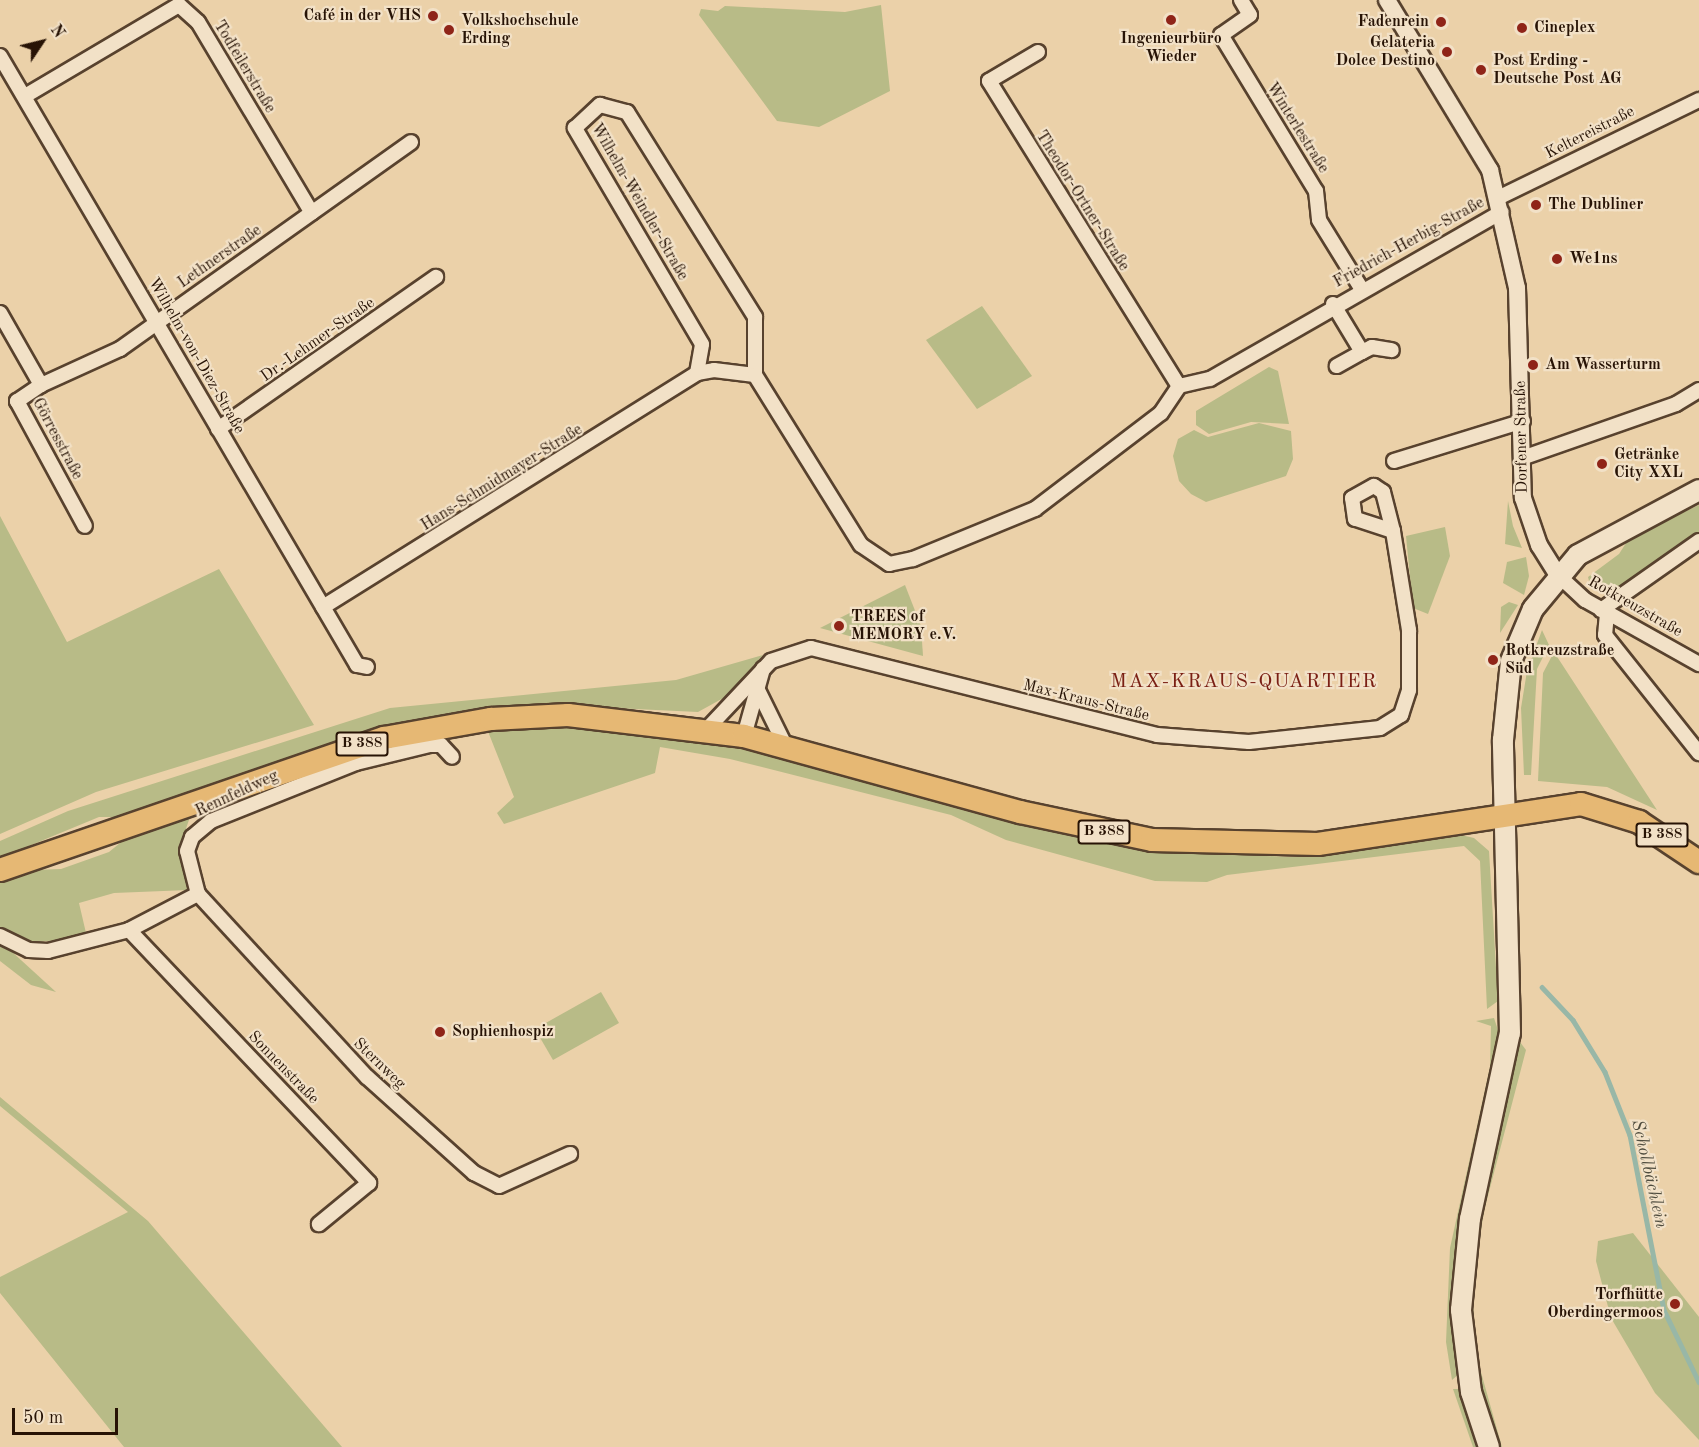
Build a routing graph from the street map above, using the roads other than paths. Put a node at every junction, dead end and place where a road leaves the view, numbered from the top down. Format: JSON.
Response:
{"nodes":[{"id":1,"x":1241,"y":0,"type":"edge"},
{"id":2,"x":1387,"y":0,"type":"edge"},
{"id":3,"x":1038,"y":52,"type":"dead end"},
{"id":4,"x":0,"y":56,"type":"edge"},
{"id":5,"x":25,"y":96,"type":"junction"},
{"id":6,"x":1699,"y":100,"type":"edge"},
{"id":7,"x":411,"y":142,"type":"dead end"},
{"id":8,"x":1500,"y":205,"type":"junction"},
{"id":9,"x":312,"y":213,"type":"junction"},
{"id":10,"x":436,"y":277,"type":"dead end"},
{"id":11,"x":1361,"y":288,"type":"junction"},
{"id":12,"x":1333,"y":304,"type":"junction"},
{"id":13,"x":0,"y":313,"type":"edge"},
{"id":14,"x":157,"y":322,"type":"junction"},
{"id":15,"x":1392,"y":350,"type":"dead end"},
{"id":16,"x":1362,"y":352,"type":"junction"},
{"id":17,"x":1337,"y":366,"type":"dead end"},
{"id":18,"x":697,"y":373,"type":"junction"},
{"id":19,"x":755,"y":375,"type":"junction"},
{"id":20,"x":41,"y":385,"type":"junction"},
{"id":21,"x":1179,"y":386,"type":"junction"},
{"id":22,"x":1699,"y":390,"type":"edge"},
{"id":23,"x":1523,"y":421,"type":"junction"},
{"id":24,"x":218,"y":429,"type":"junction"},
{"id":25,"x":1522,"y":458,"type":"junction"},
{"id":26,"x":1394,"y":461,"type":"dead end"},
{"id":27,"x":1699,"y":490,"type":"edge"},
{"id":28,"x":85,"y":526,"type":"dead end"},
{"id":29,"x":1393,"y":531,"type":"dead end"},
{"id":30,"x":1699,"y":541,"type":"edge"},
{"id":31,"x":1558,"y":575,"type":"junction"},
{"id":32,"x":323,"y":608,"type":"junction"},
{"id":33,"x":1604,"y":611,"type":"junction"},
{"id":34,"x":1699,"y":664,"type":"edge"},
{"id":35,"x":367,"y":667,"type":"dead end"},
{"id":36,"x":763,"y":669,"type":"junction"},
{"id":37,"x":756,"y":686,"type":"junction"},
{"id":38,"x":707,"y":729,"type":"junction"},
{"id":39,"x":744,"y":736,"type":"junction"},
{"id":40,"x":785,"y":745,"type":"junction"},
{"id":41,"x":1699,"y":753,"type":"edge"},
{"id":42,"x":452,"y":757,"type":"dead end"},
{"id":43,"x":1505,"y":816,"type":"junction"},
{"id":44,"x":1699,"y":862,"type":"edge"},
{"id":45,"x":0,"y":870,"type":"edge"},
{"id":46,"x":198,"y":894,"type":"junction"},
{"id":47,"x":129,"y":930,"type":"junction"},
{"id":48,"x":0,"y":936,"type":"edge"},
{"id":49,"x":570,"y":1154,"type":"dead end"},
{"id":50,"x":319,"y":1224,"type":"dead end"},
{"id":51,"x":1489,"y":1447,"type":"edge"}],
"edges":[{"from":1,"to":11,"type":"street","name":"Winterlestraße"},
{"from":2,"to":8,"type":"street","name":"Dorfener Straße"},
{"from":3,"to":21,"type":"street","name":"Theodor-Ortner-Straße"},
{"from":4,"to":5,"type":"street","name":"Wilhelm-von-Diez-Straße"},
{"from":5,"to":9,"type":"street","name":"Todfeilerstraße"},
{"from":5,"to":14,"type":"street","name":"Wilhelm-von-Diez-Straße"},
{"from":6,"to":8,"type":"street","name":"Keltereistraße"},
{"from":7,"to":9,"type":"street","name":"Lethnerstraße"},
{"from":8,"to":11,"type":"street","name":"Friedrich-Herbig-Straße"},
{"from":8,"to":23,"type":"street","name":"Dorfener Straße"},
{"from":9,"to":14,"type":"street","name":"Lethnerstraße"},
{"from":10,"to":24,"type":"street","name":"Dr.-Lehmer-Straße"},
{"from":11,"to":12,"type":"street","name":"Friedrich-Herbig-Straße"},
{"from":12,"to":16,"type":"street","name":"Friedrich-Herbig-Straße"},
{"from":12,"to":21,"type":"street","name":"Friedrich-Herbig-Straße"},
{"from":13,"to":20,"type":"street","name":"Görresstraße"},
{"from":14,"to":20,"type":"street","name":"Lethnerstraße"},
{"from":14,"to":24,"type":"street","name":"Wilhelm-von-Diez-Straße"},
{"from":15,"to":16,"type":"street"},
{"from":16,"to":17,"type":"street"},
{"from":18,"to":19,"type":"street"},
{"from":18,"to":19,"type":"street","name":"Wilhelm-Weindler-Straße"},
{"from":18,"to":32,"type":"street","name":"Hans-Schmidmayer-Straße"},
{"from":19,"to":21,"type":"street"},
{"from":20,"to":28,"type":"street","name":"Görresstraße"},
{"from":22,"to":25,"type":"street"},
{"from":23,"to":25,"type":"street","name":"Dorfener Straße"},
{"from":23,"to":26,"type":"street"},
{"from":24,"to":32,"type":"street","name":"Wilhelm-von-Diez-Straße"},
{"from":25,"to":31,"type":"street","name":"Dorfener Straße"},
{"from":27,"to":31,"type":"main road"},
{"from":29,"to":36,"type":"street","name":"Max-Kraus-Straße"},
{"from":30,"to":33,"type":"street"},
{"from":31,"to":33,"type":"street","name":"Rotkreuzstraße"},
{"from":31,"to":43,"type":"main road"},
{"from":32,"to":35,"type":"street","name":"Wilhelm-von-Diez-Straße"},
{"from":33,"to":34,"type":"street","name":"Rotkreuzstraße"},
{"from":33,"to":41,"type":"street"},
{"from":36,"to":37,"type":"street"},
{"from":36,"to":38,"type":"street","name":"Max-Kraus-Straße"},
{"from":37,"to":39,"type":"street"},
{"from":37,"to":40,"type":"street"},
{"from":38,"to":39,"type":"main road","number":"B 388"},
{"from":38,"to":45,"type":"main road","number":"B 388"},
{"from":39,"to":40,"type":"main road","number":"B 388"},
{"from":40,"to":43,"type":"main road","number":"B 388"},
{"from":42,"to":46,"type":"street","name":"Rennfeldweg"},
{"from":43,"to":44,"type":"main road","number":"B 388"},
{"from":43,"to":51,"type":"main road"},
{"from":46,"to":47,"type":"street"},
{"from":46,"to":49,"type":"street","name":"Sternweg"},
{"from":47,"to":48,"type":"street"},
{"from":47,"to":50,"type":"street","name":"Sonnenstraße"}]}
